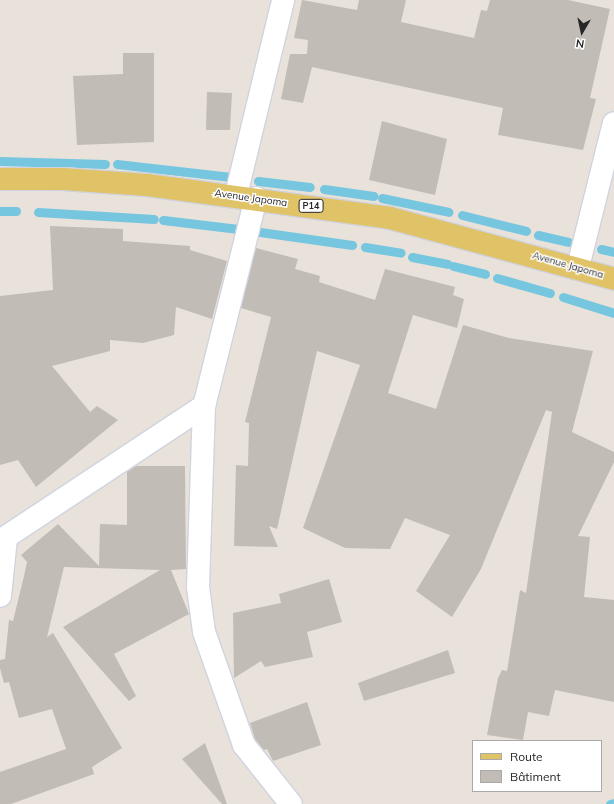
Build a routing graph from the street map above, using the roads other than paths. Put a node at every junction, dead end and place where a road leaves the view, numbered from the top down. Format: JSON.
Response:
{"nodes":[{"id":1,"x":283,"y":0,"type":"edge"},
{"id":2,"x":614,"y":123,"type":"edge"},
{"id":3,"x":0,"y":179,"type":"edge"},
{"id":4,"x":246,"y":196,"type":"junction"},
{"id":5,"x":578,"y":267,"type":"junction"},
{"id":6,"x":614,"y":279,"type":"edge"},
{"id":7,"x":204,"y":406,"type":"junction"},
{"id":8,"x":3,"y":539,"type":"edge"},
{"id":9,"x":0,"y":596,"type":"edge"},
{"id":10,"x":291,"y":804,"type":"edge"}],
"edges":[{"from":1,"to":4,"type":"street"},
{"from":2,"to":5,"type":"street"},
{"from":3,"to":4,"type":"main road","name":"Avenue Japoma","number":"P14"},
{"from":4,"to":5,"type":"main road","name":"Avenue Japoma","number":"P14"},
{"from":4,"to":7,"type":"street"},
{"from":5,"to":6,"type":"main road","name":"Avenue Japoma","number":"P14"},
{"from":7,"to":8,"type":"street"},
{"from":7,"to":10,"type":"street"},
{"from":8,"to":9,"type":"street"}]}
